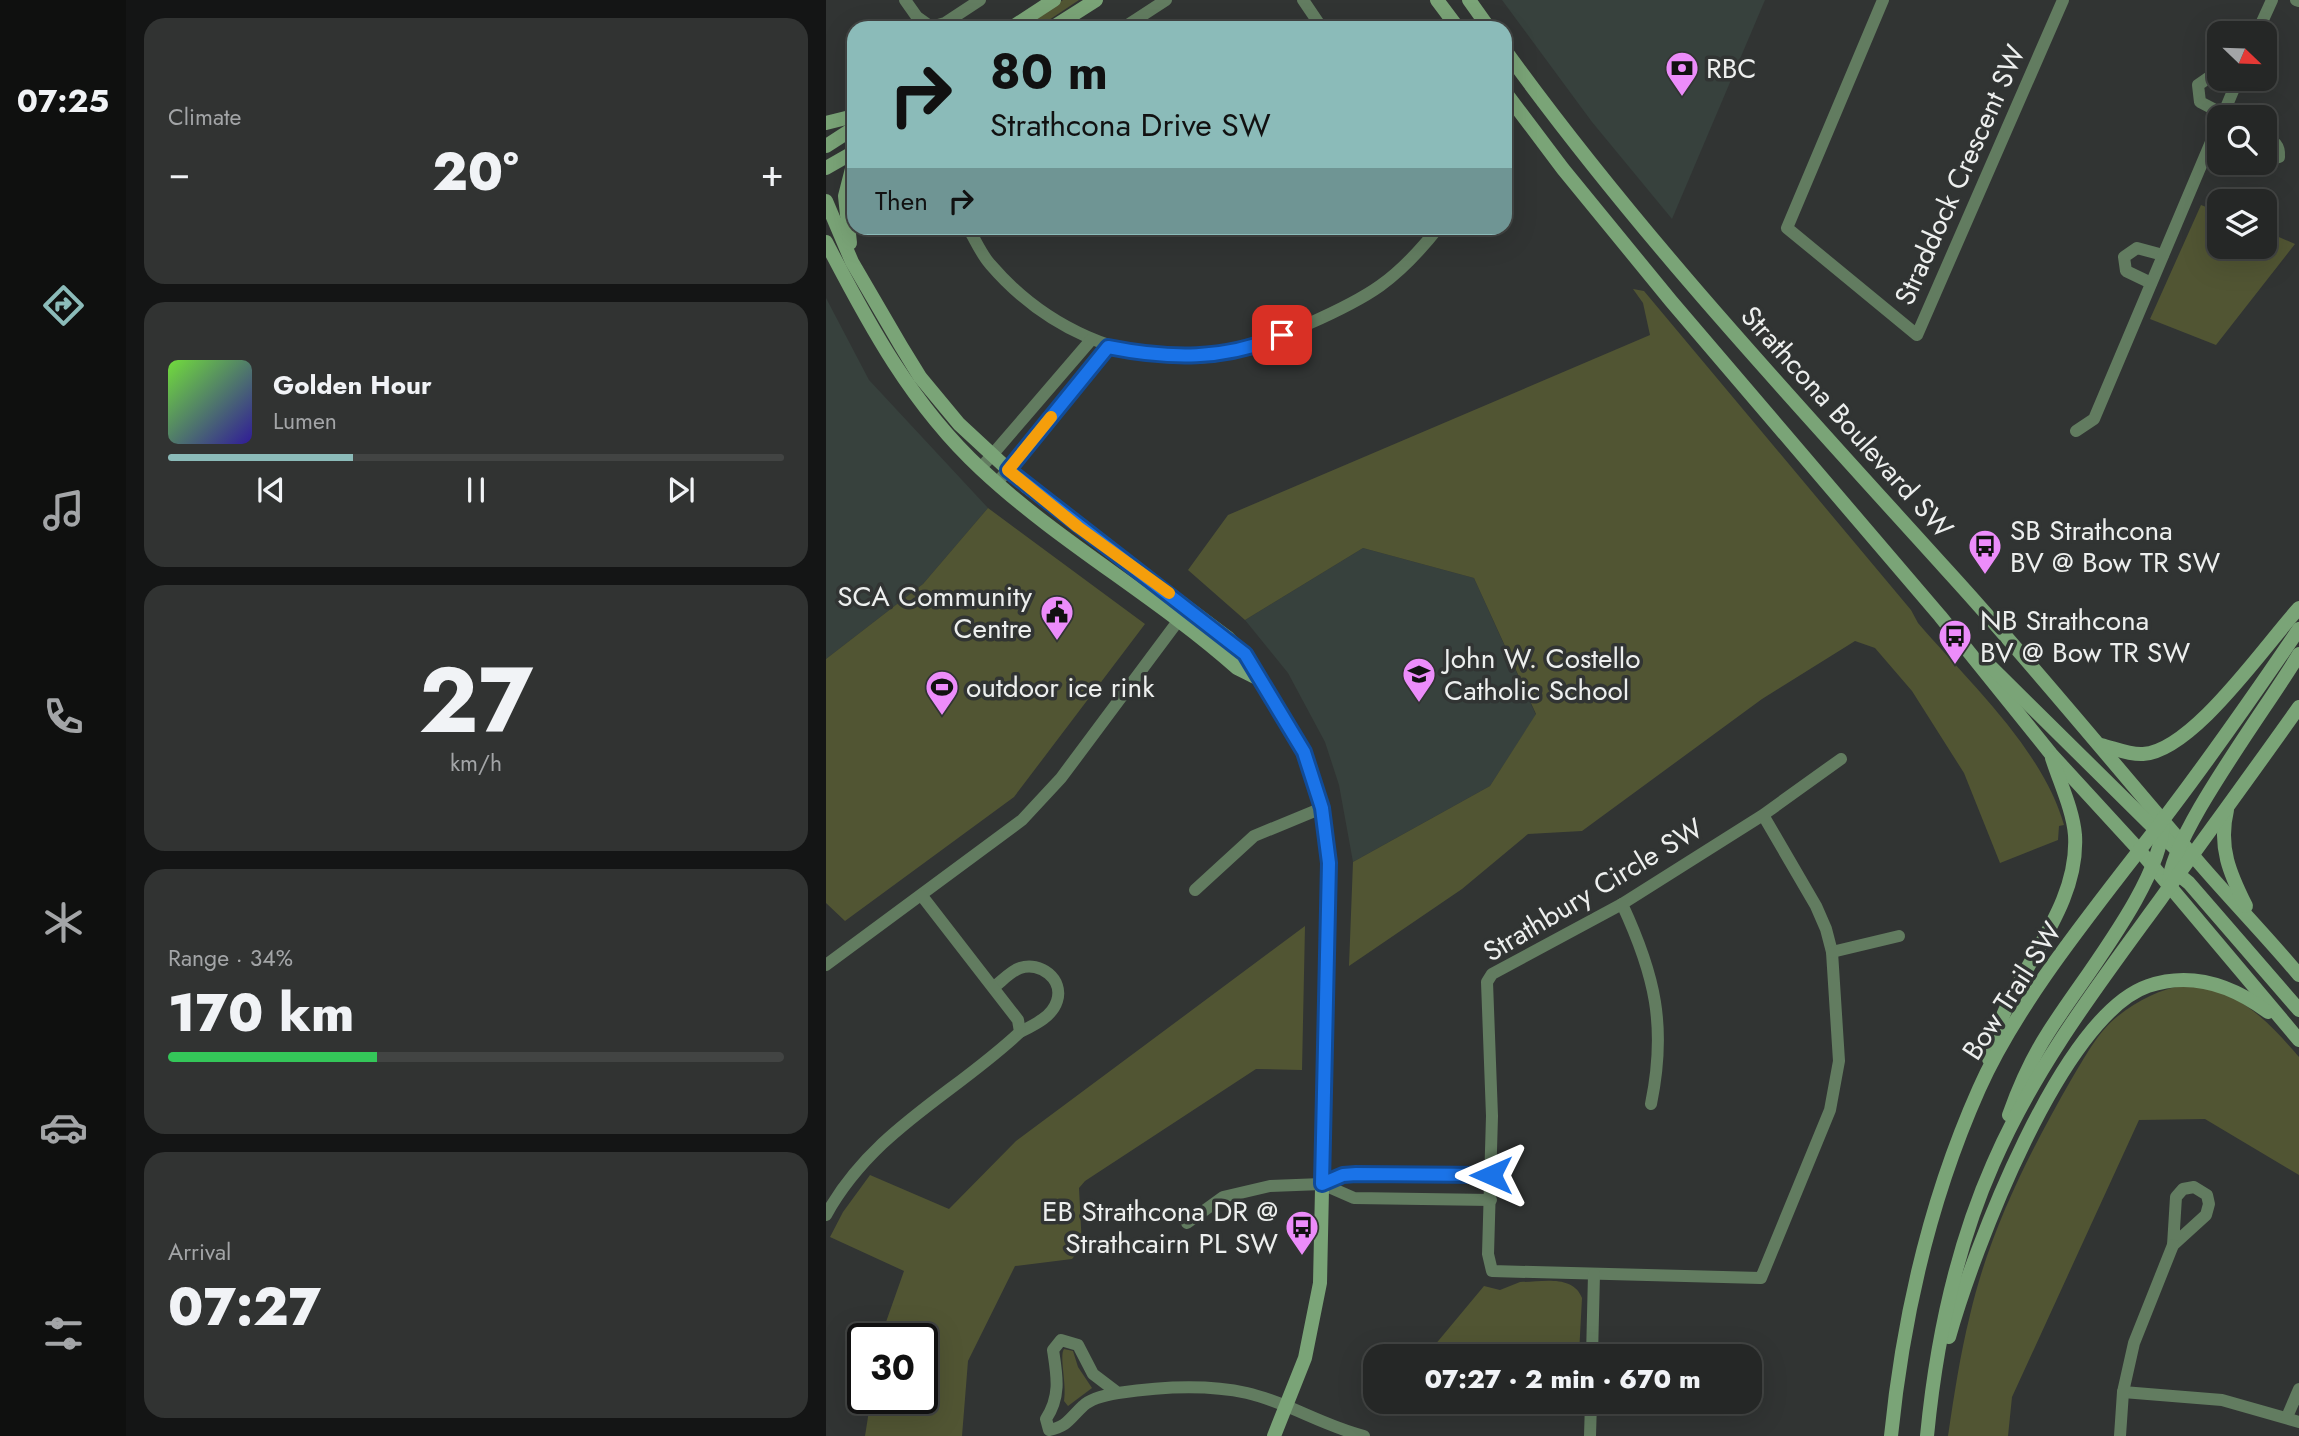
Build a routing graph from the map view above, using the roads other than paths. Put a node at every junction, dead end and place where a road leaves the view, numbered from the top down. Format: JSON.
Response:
{"nodes":[{"id":1,"x":905,"y":0,"type":"edge"},
{"id":2,"x":980,"y":0,"type":"edge"},
{"id":3,"x":1054,"y":0,"type":"edge"},
{"id":4,"x":1096,"y":0,"type":"edge"},
{"id":5,"x":1166,"y":0,"type":"edge"},
{"id":6,"x":1303,"y":0,"type":"edge"},
{"id":7,"x":1437,"y":0,"type":"edge"},
{"id":8,"x":1469,"y":0,"type":"edge"},
{"id":9,"x":1883,"y":0,"type":"edge"},
{"id":10,"x":2063,"y":0,"type":"edge"},
{"id":11,"x":2272,"y":0,"type":"edge"},
{"id":12,"x":923,"y":21,"type":"edge"},
{"id":13,"x":948,"y":21,"type":"edge"},
{"id":14,"x":1022,"y":21,"type":"edge"},
{"id":15,"x":1063,"y":21,"type":"edge"},
{"id":16,"x":1134,"y":21,"type":"edge"},
{"id":17,"x":1317,"y":21,"type":"edge"},
{"id":18,"x":1453,"y":21,"type":"edge"},
{"id":19,"x":1484,"y":21,"type":"edge"},
{"id":20,"x":2262,"y":21,"type":"edge"},
{"id":21,"x":1512,"y":59,"type":"edge"},
{"id":22,"x":2207,"y":79,"type":"edge"},
{"id":23,"x":1512,"y":101,"type":"edge"},
{"id":24,"x":2207,"y":107,"type":"edge"},
{"id":25,"x":847,"y":118,"type":"edge"},
{"id":26,"x":826,"y":123,"type":"edge"},
{"id":27,"x":847,"y":132,"type":"edge"},
{"id":28,"x":826,"y":146,"type":"edge"},
{"id":29,"x":847,"y":156,"type":"edge"},
{"id":30,"x":2207,"y":160,"type":"edge"},
{"id":31,"x":826,"y":168,"type":"edge"},
{"id":32,"x":847,"y":188,"type":"edge"},
{"id":33,"x":826,"y":201,"type":"edge"},
{"id":34,"x":847,"y":215,"type":"edge"},
{"id":35,"x":849,"y":235,"type":"edge"},
{"id":36,"x":972,"y":235,"type":"edge"},
{"id":37,"x":1433,"y":235,"type":"edge"},
{"id":38,"x":826,"y":243,"type":"edge"},
{"id":39,"x":2163,"y":256,"type":"junction"},
{"id":40,"x":852,"y":262,"type":"junction"},
{"id":41,"x":2151,"y":283,"type":"junction"},
{"id":42,"x":1091,"y":340,"type":"junction"},
{"id":43,"x":1108,"y":347,"type":"junction"},
{"id":44,"x":2076,"y":431,"type":"dead end"},
{"id":45,"x":992,"y":456,"type":"junction"},
{"id":46,"x":980,"y":469,"type":"junction"},
{"id":47,"x":1008,"y":470,"type":"junction"},
{"id":48,"x":997,"y":483,"type":"junction"},
{"id":49,"x":1187,"y":608,"type":"junction"},
{"id":50,"x":2299,"y":608,"type":"edge"},
{"id":51,"x":1940,"y":616,"type":"junction"},
{"id":52,"x":1179,"y":621,"type":"junction"},
{"id":53,"x":2299,"y":629,"type":"edge"},
{"id":54,"x":2299,"y":654,"type":"edge"},
{"id":55,"x":1257,"y":678,"type":"junction"},
{"id":56,"x":2299,"y":707,"type":"edge"},
{"id":57,"x":2099,"y":744,"type":"junction"},
{"id":58,"x":2051,"y":754,"type":"junction"},
{"id":59,"x":1841,"y":759,"type":"dead end"},
{"id":60,"x":2229,"y":802,"type":"junction"},
{"id":61,"x":1322,"y":808,"type":"junction"},
{"id":62,"x":1763,"y":816,"type":"junction"},
{"id":63,"x":2160,"y":828,"type":"junction"},
{"id":64,"x":2184,"y":849,"type":"junction"},
{"id":65,"x":2140,"y":851,"type":"junction"},
{"id":66,"x":2153,"y":860,"type":"junction"},
{"id":67,"x":2174,"y":871,"type":"junction"},
{"id":68,"x":2169,"y":887,"type":"junction"},
{"id":69,"x":1195,"y":890,"type":"dead end"},
{"id":70,"x":922,"y":895,"type":"junction"},
{"id":71,"x":1622,"y":904,"type":"junction"},
{"id":72,"x":2255,"y":923,"type":"junction"},
{"id":73,"x":1899,"y":936,"type":"dead end"},
{"id":74,"x":1832,"y":952,"type":"junction"},
{"id":75,"x":826,"y":965,"type":"edge"},
{"id":76,"x":2299,"y":975,"type":"edge"},
{"id":77,"x":994,"y":987,"type":"junction"},
{"id":78,"x":2299,"y":1010,"type":"edge"},
{"id":79,"x":2288,"y":1028,"type":"junction"},
{"id":80,"x":1020,"y":1032,"type":"junction"},
{"id":81,"x":2299,"y":1040,"type":"edge"},
{"id":82,"x":1980,"y":1087,"type":"junction"},
{"id":83,"x":1651,"y":1104,"type":"dead end"},
{"id":84,"x":1993,"y":1162,"type":"junction"},
{"id":85,"x":1491,"y":1175,"type":"junction"},
{"id":86,"x":1322,"y":1184,"type":"junction"},
{"id":87,"x":1491,"y":1200,"type":"junction"},
{"id":88,"x":826,"y":1214,"type":"edge"},
{"id":89,"x":1187,"y":1223,"type":"dead end"},
{"id":90,"x":2173,"y":1245,"type":"dead end"},
{"id":91,"x":1594,"y":1274,"type":"junction"},
{"id":92,"x":1592,"y":1344,"type":"edge"},
{"id":93,"x":2299,"y":1389,"type":"edge"},
{"id":94,"x":2123,"y":1392,"type":"junction"},
{"id":95,"x":1118,"y":1393,"type":"junction"},
{"id":96,"x":1930,"y":1406,"type":"junction"},
{"id":97,"x":1286,"y":1408,"type":"junction"},
{"id":98,"x":1591,"y":1414,"type":"edge"},
{"id":99,"x":2293,"y":1420,"type":"edge"},
{"id":100,"x":1273,"y":1436,"type":"edge"},
{"id":101,"x":1363,"y":1436,"type":"edge"},
{"id":102,"x":1590,"y":1436,"type":"edge"},
{"id":103,"x":1891,"y":1436,"type":"edge"},
{"id":104,"x":1927,"y":1436,"type":"edge"},
{"id":105,"x":2120,"y":1436,"type":"edge"}],
"edges":[{"from":1,"to":12,"type":"street"},
{"from":2,"to":13,"type":"street"},
{"from":3,"to":14,"type":"main road"},
{"from":4,"to":15,"type":"main road"},
{"from":5,"to":16,"type":"street"},
{"from":6,"to":17,"type":"street"},
{"from":7,"to":18,"type":"main road"},
{"from":8,"to":19,"type":"main road"},
{"from":9,"to":10,"type":"street","name":"Straddock Crescent SW"},
{"from":11,"to":20,"type":"street"},
{"from":21,"to":57,"type":"main road","name":"Strathcona Boulevard SW"},
{"from":22,"to":24,"type":"street"},
{"from":23,"to":51,"type":"main road","name":"Strathcona Boulevard SW"},
{"from":25,"to":26,"type":"main road"},
{"from":27,"to":28,"type":"main road"},
{"from":29,"to":31,"type":"main road"},
{"from":30,"to":39,"type":"street"},
{"from":32,"to":34,"type":"main road"},
{"from":33,"to":40,"type":"main road"},
{"from":35,"to":40,"type":"main road"},
{"from":36,"to":42,"type":"street"},
{"from":37,"to":43,"type":"street"},
{"from":38,"to":46,"type":"main road"},
{"from":39,"to":41,"type":"street"},
{"from":39,"to":41,"type":"street"},
{"from":40,"to":45,"type":"main road"},
{"from":41,"to":44,"type":"street"},
{"from":42,"to":43,"type":"street"},
{"from":42,"to":45,"type":"street"},
{"from":43,"to":47,"type":"street"},
{"from":45,"to":46,"type":"street"},
{"from":45,"to":47,"type":"main road"},
{"from":46,"to":48,"type":"main road"},
{"from":47,"to":48,"type":"street"},
{"from":47,"to":49,"type":"main road"},
{"from":48,"to":52,"type":"main road"},
{"from":49,"to":52,"type":"street"},
{"from":49,"to":55,"type":"main road"},
{"from":50,"to":57,"type":"main road"},
{"from":51,"to":58,"type":"main road","name":"Strathcona Boulevard SW"},
{"from":51,"to":63,"type":"main road"},
{"from":52,"to":55,"type":"main road"},
{"from":52,"to":70,"type":"street"},
{"from":53,"to":63,"type":"main road","name":"Bow Trail SW"},
{"from":54,"to":64,"type":"main road"},
{"from":55,"to":61,"type":"main road"},
{"from":56,"to":60,"type":"main road"},
{"from":57,"to":63,"type":"main road","name":"Strathcona Boulevard SW"},
{"from":58,"to":65,"type":"main road","name":"Strathcona Boulevard SW"},
{"from":58,"to":82,"type":"main road"},
{"from":59,"to":62,"type":"street"},
{"from":60,"to":64,"type":"main road"},
{"from":60,"to":72,"type":"main road"},
{"from":61,"to":69,"type":"street"},
{"from":61,"to":86,"type":"main road"},
{"from":62,"to":71,"type":"street","name":"Strathbury Circle SW"},
{"from":62,"to":74,"type":"street","name":"Strathbury Circle SW"},
{"from":63,"to":64,"type":"main road"},
{"from":63,"to":65,"type":"main road","name":"Bow Trail SW"},
{"from":63,"to":66,"type":"main road"},
{"from":64,"to":67,"type":"main road"},
{"from":64,"to":72,"type":"main road"},
{"from":65,"to":66,"type":"main road","name":"Strathcona Boulevard SW"},
{"from":65,"to":82,"type":"main road","name":"Bow Trail SW"},
{"from":66,"to":67,"type":"main road"},
{"from":66,"to":68,"type":"main road"},
{"from":66,"to":84,"type":"main road"},
{"from":67,"to":68,"type":"main road"},
{"from":67,"to":78,"type":"main road"},
{"from":68,"to":79,"type":"main road"},
{"from":68,"to":84,"type":"main road"},
{"from":70,"to":75,"type":"street"},
{"from":70,"to":77,"type":"street"},
{"from":71,"to":83,"type":"street"},
{"from":71,"to":85,"type":"street","name":"Strathbury Circle SW"},
{"from":72,"to":76,"type":"main road"},
{"from":73,"to":74,"type":"street"},
{"from":74,"to":91,"type":"street","name":"Strathbury Circle SW"},
{"from":77,"to":80,"type":"street"},
{"from":77,"to":80,"type":"street"},
{"from":79,"to":81,"type":"main road"},
{"from":79,"to":96,"type":"main road"},
{"from":80,"to":88,"type":"street"},
{"from":82,"to":103,"type":"main road","name":"Bow Trail SW"},
{"from":84,"to":96,"type":"main road"},
{"from":85,"to":86,"type":"street"},
{"from":85,"to":87,"type":"street","name":"Strathbury Circle SW"},
{"from":86,"to":87,"type":"street"},
{"from":86,"to":89,"type":"street"},
{"from":86,"to":97,"type":"main road"},
{"from":87,"to":91,"type":"street","name":"Strathbury Circle SW"},
{"from":90,"to":94,"type":"street"},
{"from":91,"to":92,"type":"street"},
{"from":93,"to":99,"type":"street"},
{"from":94,"to":99,"type":"street"},
{"from":94,"to":105,"type":"street"},
{"from":95,"to":95,"type":"street"},
{"from":95,"to":97,"type":"street"},
{"from":96,"to":104,"type":"main road"},
{"from":97,"to":100,"type":"main road"},
{"from":97,"to":101,"type":"street"},
{"from":98,"to":102,"type":"street"}]}
